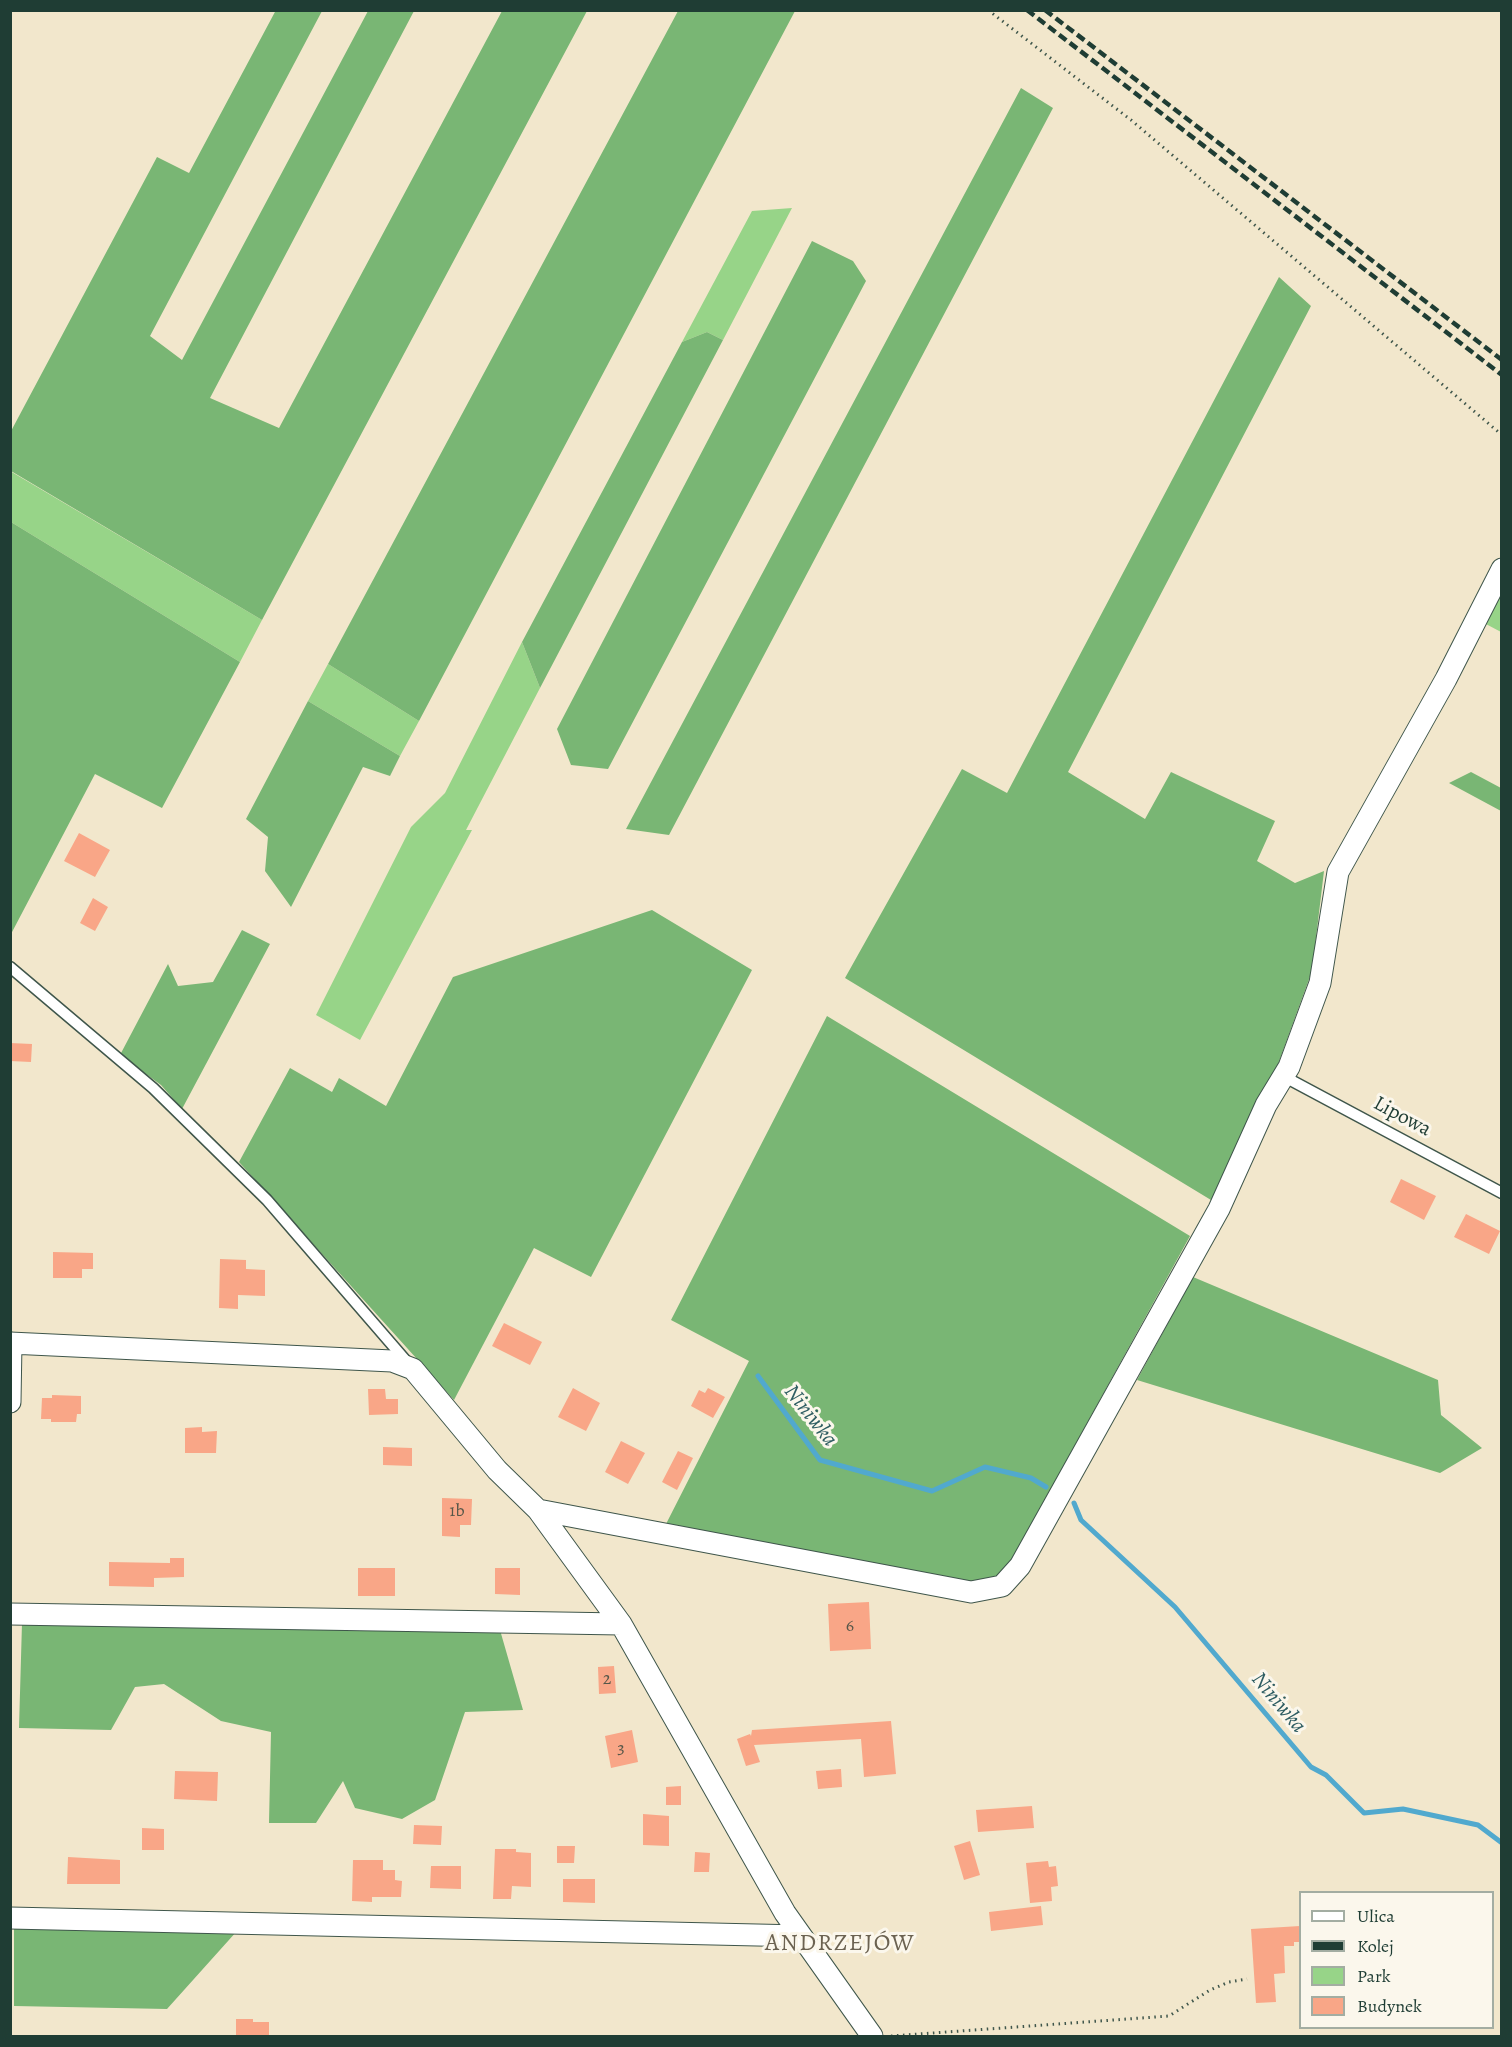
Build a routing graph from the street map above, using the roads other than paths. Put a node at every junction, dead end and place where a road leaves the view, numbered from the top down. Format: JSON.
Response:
{"nodes":[{"id":1,"x":1502,"y":570,"type":"edge"},
{"id":2,"x":10,"y":967,"type":"edge"},
{"id":3,"x":1284,"y":1076,"type":"junction"},
{"id":4,"x":1502,"y":1193,"type":"edge"},
{"id":5,"x":11,"y":1343,"type":"edge"},
{"id":6,"x":413,"y":1369,"type":"junction"},
{"id":7,"x":10,"y":1402,"type":"edge"},
{"id":8,"x":538,"y":1510,"type":"junction"},
{"id":9,"x":10,"y":1614,"type":"edge"},
{"id":10,"x":621,"y":1624,"type":"junction"},
{"id":11,"x":10,"y":1918,"type":"edge"},
{"id":12,"x":801,"y":1936,"type":"junction"},
{"id":13,"x":872,"y":2037,"type":"edge"}],
"edges":[{"from":1,"to":3,"type":"street"},
{"from":2,"to":6,"type":"lane"},
{"from":3,"to":4,"type":"lane","name":"Lipowa"},
{"from":3,"to":8,"type":"street"},
{"from":5,"to":6,"type":"street"},
{"from":5,"to":7,"type":"street"},
{"from":6,"to":8,"type":"street"},
{"from":8,"to":10,"type":"street"},
{"from":9,"to":10,"type":"street"},
{"from":10,"to":12,"type":"street"},
{"from":11,"to":12,"type":"street"},
{"from":12,"to":13,"type":"street"}]}
